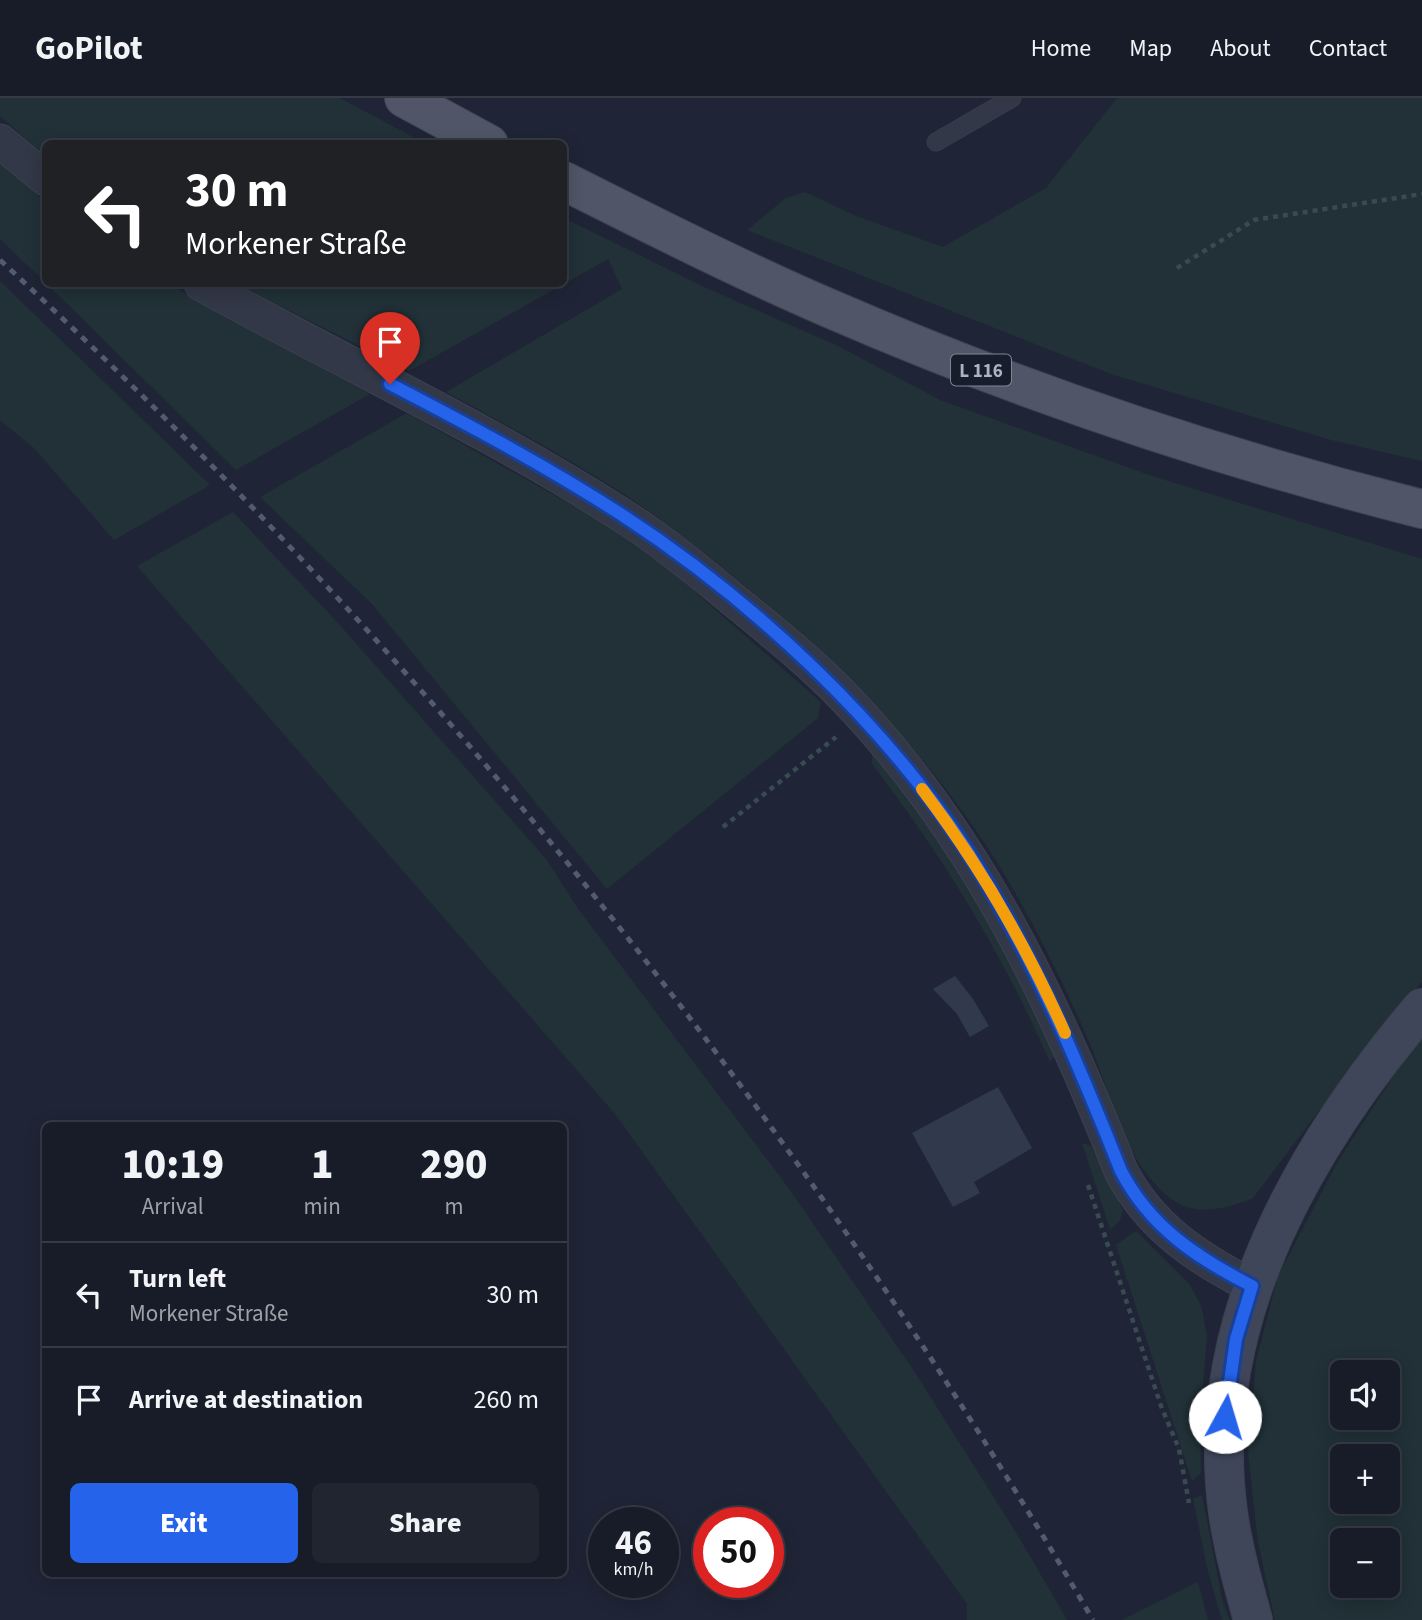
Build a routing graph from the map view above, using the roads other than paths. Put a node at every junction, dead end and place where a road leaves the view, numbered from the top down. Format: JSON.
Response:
{"nodes":[{"id":1,"x":404,"y":98,"type":"edge"},
{"id":2,"x":1012,"y":98,"type":"edge"},
{"id":3,"x":482,"y":140,"type":"edge"},
{"id":4,"x":0,"y":141,"type":"edge"},
{"id":5,"x":936,"y":142,"type":"dead end"},
{"id":6,"x":42,"y":176,"type":"edge"},
{"id":7,"x":567,"y":182,"type":"edge"},
{"id":8,"x":207,"y":287,"type":"edge"},
{"id":9,"x":1422,"y":509,"type":"edge"},
{"id":10,"x":1422,"y":1008,"type":"edge"},
{"id":11,"x":1252,"y":1286,"type":"junction"},
{"id":12,"x":1253,"y":1620,"type":"edge"}],
"edges":[{"from":1,"to":3,"type":"main road"},
{"from":2,"to":5,"type":"lane"},
{"from":4,"to":6,"type":"street"},
{"from":7,"to":9,"type":"main road","number":"L 116"},
{"from":8,"to":11,"type":"street"},
{"from":10,"to":11,"type":"main road"},
{"from":11,"to":12,"type":"main road"}]}
